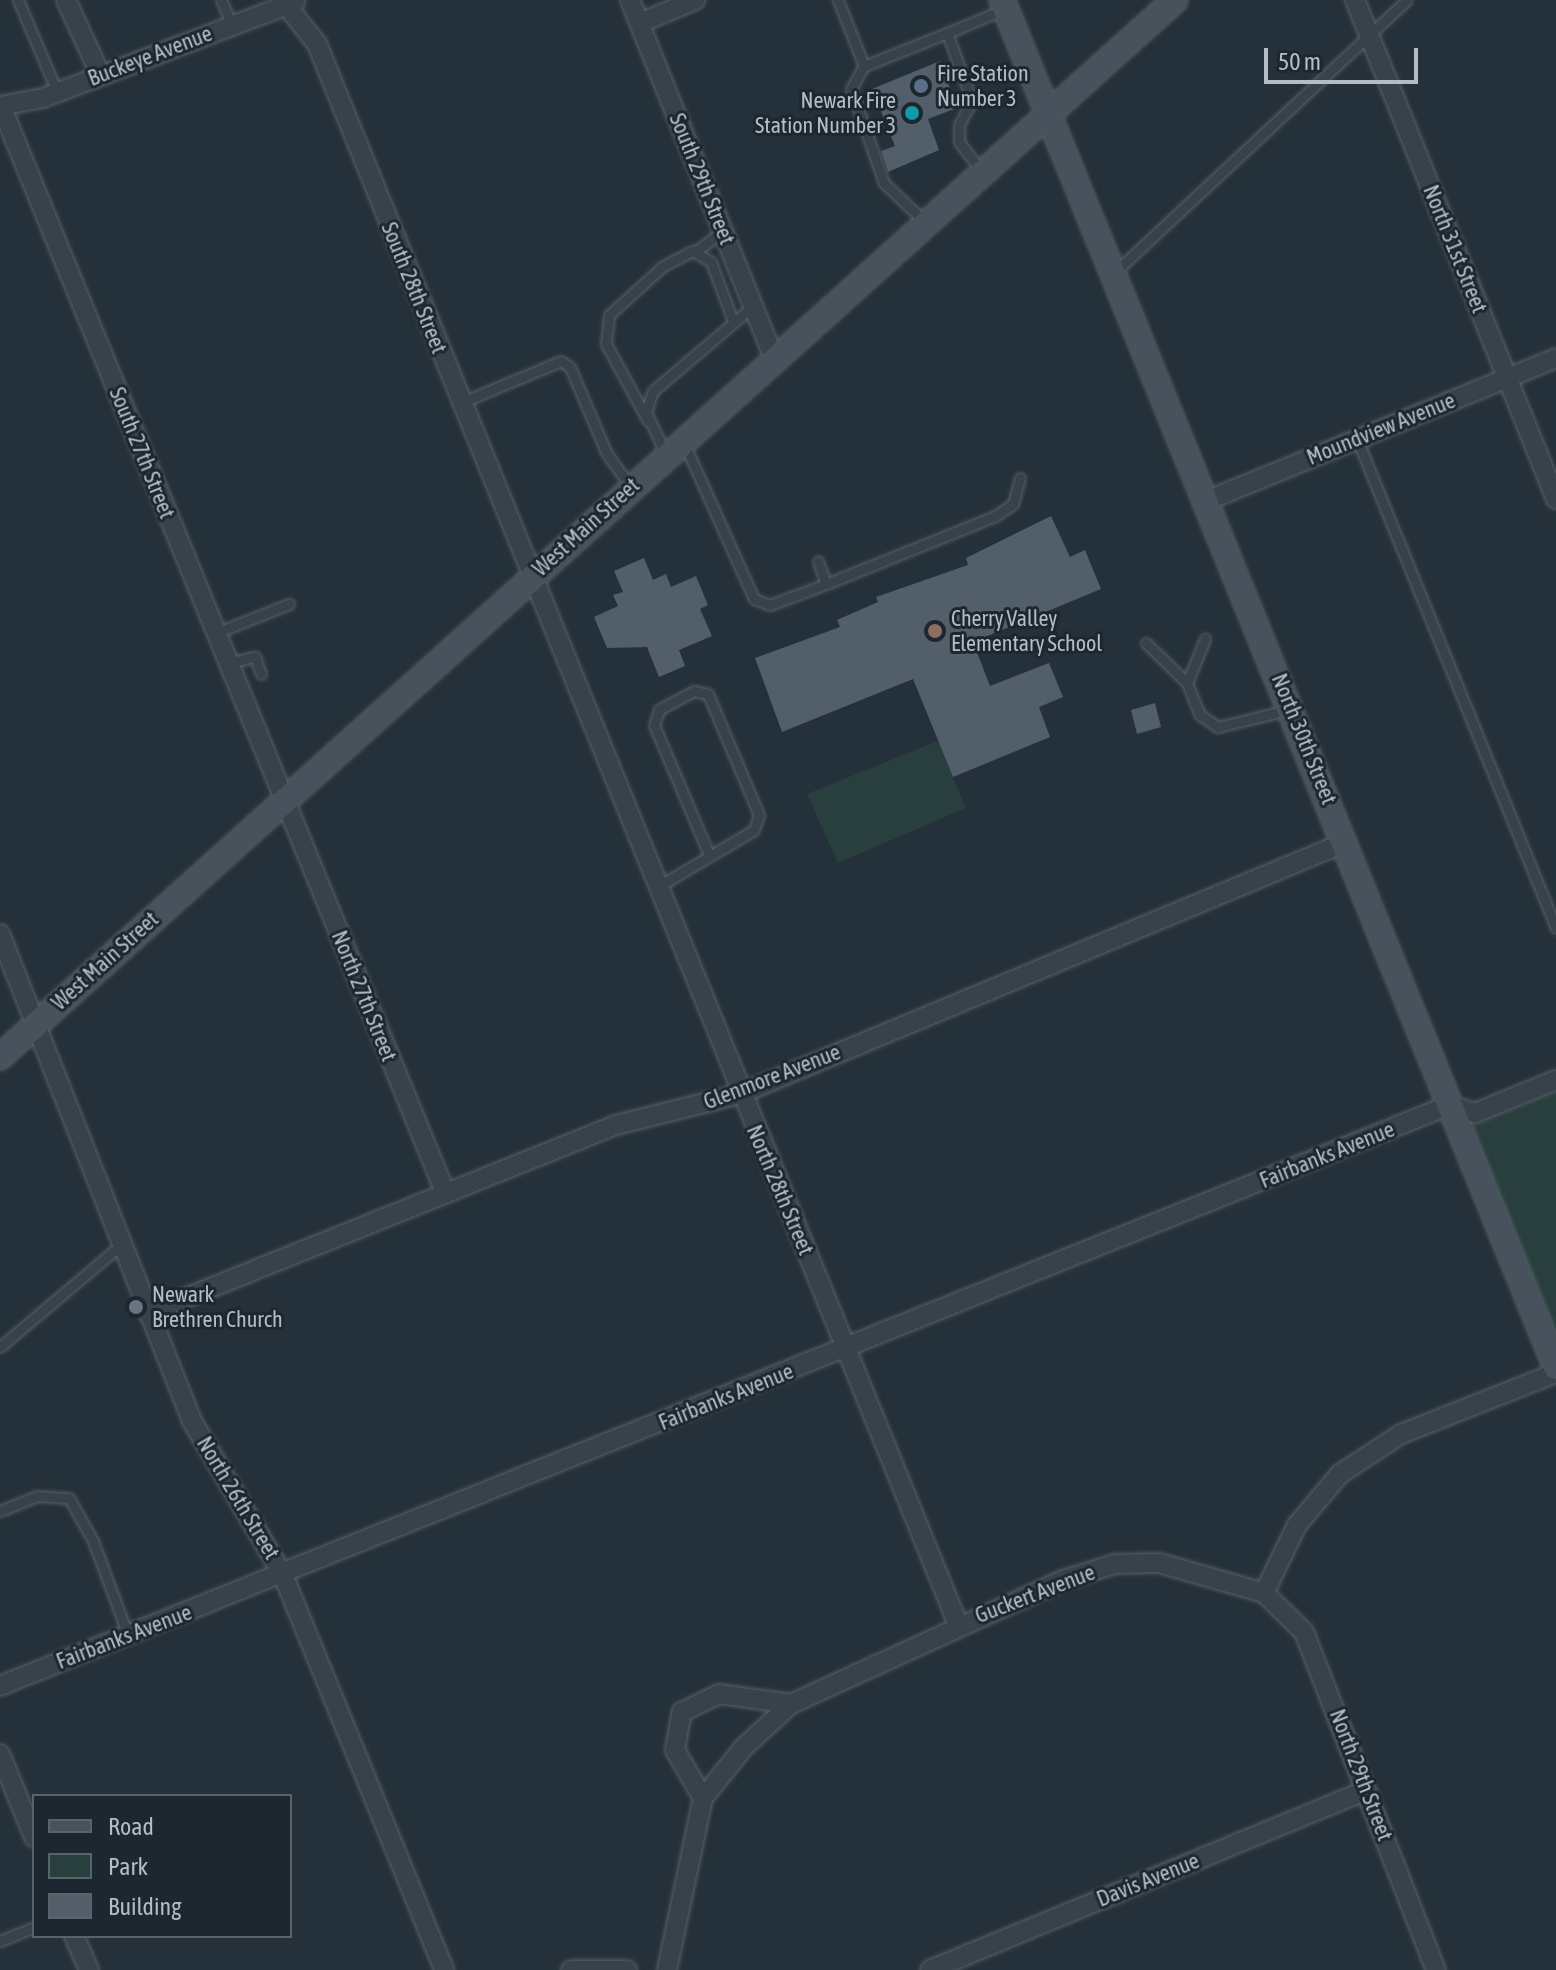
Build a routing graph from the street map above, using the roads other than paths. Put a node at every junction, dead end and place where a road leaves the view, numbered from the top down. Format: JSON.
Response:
{"nodes":[{"id":1,"x":18,"y":0,"type":"edge"},
{"id":2,"x":66,"y":0,"type":"edge"},
{"id":3,"x":221,"y":0,"type":"edge"},
{"id":4,"x":630,"y":0,"type":"edge"},
{"id":5,"x":695,"y":0,"type":"edge"},
{"id":6,"x":838,"y":0,"type":"edge"},
{"id":7,"x":1175,"y":0,"type":"edge"},
{"id":8,"x":1355,"y":0,"type":"edge"},
{"id":9,"x":1407,"y":0,"type":"edge"},
{"id":10,"x":293,"y":3,"type":"edge"},
{"id":11,"x":1004,"y":4,"type":"edge"},
{"id":12,"x":640,"y":23,"type":"junction"},
{"id":13,"x":232,"y":25,"type":"junction"},
{"id":14,"x":947,"y":33,"type":"junction"},
{"id":15,"x":1369,"y":34,"type":"junction"},
{"id":16,"x":864,"y":66,"type":"junction"},
{"id":17,"x":100,"y":74,"type":"junction"},
{"id":18,"x":57,"y":92,"type":"junction"},
{"id":19,"x":0,"y":106,"type":"edge"},
{"id":20,"x":1044,"y":114,"type":"junction"},
{"id":21,"x":981,"y":171,"type":"junction"},
{"id":22,"x":925,"y":222,"type":"junction"},
{"id":23,"x":722,"y":232,"type":"junction"},
{"id":24,"x":695,"y":252,"type":"junction"},
{"id":25,"x":1112,"y":275,"type":"junction"},
{"id":26,"x":752,"y":307,"type":"junction"},
{"id":27,"x":733,"y":321,"type":"junction"},
{"id":28,"x":774,"y":358,"type":"junction"},
{"id":29,"x":1556,"y":358,"type":"edge"},
{"id":30,"x":1507,"y":378,"type":"junction"},
{"id":31,"x":460,"y":403,"type":"junction"},
{"id":32,"x":648,"y":421,"type":"junction"},
{"id":33,"x":1357,"y":439,"type":"junction"},
{"id":34,"x":674,"y":448,"type":"junction"},
{"id":35,"x":1020,"y":478,"type":"dead end"},
{"id":36,"x":631,"y":487,"type":"junction"},
{"id":37,"x":1556,"y":499,"type":"edge"},
{"id":38,"x":1206,"y":501,"type":"junction"},
{"id":39,"x":818,"y":561,"type":"dead end"},
{"id":40,"x":530,"y":578,"type":"junction"},
{"id":41,"x":826,"y":584,"type":"junction"},
{"id":42,"x":289,"y":604,"type":"dead end"},
{"id":43,"x":216,"y":633,"type":"junction"},
{"id":44,"x":1205,"y":639,"type":"dead end"},
{"id":45,"x":1146,"y":643,"type":"dead end"},
{"id":46,"x":228,"y":663,"type":"junction"},
{"id":47,"x":261,"y":674,"type":"dead end"},
{"id":48,"x":1187,"y":683,"type":"junction"},
{"id":49,"x":1291,"y":709,"type":"junction"},
{"id":50,"x":285,"y":799,"type":"junction"},
{"id":51,"x":1346,"y":842,"type":"junction"},
{"id":52,"x":708,"y":852,"type":"junction"},
{"id":53,"x":656,"y":888,"type":"junction"},
{"id":54,"x":1556,"y":928,"type":"edge"},
{"id":55,"x":0,"y":934,"type":"edge"},
{"id":56,"x":36,"y":1024,"type":"junction"},
{"id":57,"x":0,"y":1057,"type":"edge"},
{"id":58,"x":1556,"y":1080,"type":"edge"},
{"id":59,"x":740,"y":1094,"type":"junction"},
{"id":60,"x":1450,"y":1105,"type":"junction"},
{"id":61,"x":445,"y":1192,"type":"junction"},
{"id":62,"x":122,"y":1244,"type":"junction"},
{"id":63,"x":148,"y":1313,"type":"junction"},
{"id":64,"x":0,"y":1347,"type":"edge"},
{"id":65,"x":846,"y":1348,"type":"junction"},
{"id":66,"x":1556,"y":1370,"type":"edge"},
{"id":67,"x":0,"y":1511,"type":"edge"},
{"id":68,"x":283,"y":1575,"type":"junction"},
{"id":69,"x":1264,"y":1593,"type":"junction"},
{"id":70,"x":958,"y":1624,"type":"junction"},
{"id":71,"x":128,"y":1635,"type":"junction"},
{"id":72,"x":0,"y":1686,"type":"edge"},
{"id":73,"x":791,"y":1704,"type":"junction"},
{"id":74,"x":0,"y":1754,"type":"edge"},
{"id":75,"x":1366,"y":1790,"type":"junction"},
{"id":76,"x":703,"y":1798,"type":"junction"},
{"id":77,"x":32,"y":1832,"type":"edge"},
{"id":78,"x":32,"y":1928,"type":"edge"},
{"id":79,"x":75,"y":1938,"type":"edge"},
{"id":80,"x":0,"y":1941,"type":"edge"},
{"id":81,"x":89,"y":1970,"type":"edge"},
{"id":82,"x":444,"y":1970,"type":"edge"},
{"id":83,"x":571,"y":1970,"type":"edge"},
{"id":84,"x":627,"y":1970,"type":"edge"},
{"id":85,"x":667,"y":1970,"type":"edge"},
{"id":86,"x":930,"y":1970,"type":"edge"},
{"id":87,"x":1436,"y":1970,"type":"edge"}],
"edges":[{"from":1,"to":18,"type":"lane"},
{"from":2,"to":17,"type":"street"},
{"from":3,"to":13,"type":"lane"},
{"from":4,"to":12,"type":"street","name":"South 29th Street"},
{"from":5,"to":12,"type":"street"},
{"from":6,"to":16,"type":"lane"},
{"from":7,"to":20,"type":"main road","name":"West Main Street"},
{"from":8,"to":15,"type":"street","name":"North 31st Street"},
{"from":9,"to":15,"type":"lane"},
{"from":10,"to":13,"type":"street","name":"Buckeye Avenue"},
{"from":10,"to":31,"type":"street","name":"South 28th Street"},
{"from":11,"to":14,"type":"lane"},
{"from":11,"to":20,"type":"main road","name":"North 30th Street"},
{"from":12,"to":23,"type":"street","name":"South 29th Street"},
{"from":13,"to":17,"type":"street","name":"Buckeye Avenue"},
{"from":14,"to":16,"type":"lane"},
{"from":14,"to":21,"type":"lane"},
{"from":15,"to":25,"type":"lane"},
{"from":15,"to":30,"type":"street","name":"North 31st Street"},
{"from":16,"to":22,"type":"lane"},
{"from":17,"to":18,"type":"street","name":"Buckeye Avenue"},
{"from":18,"to":19,"type":"street","name":"Buckeye Avenue"},
{"from":19,"to":43,"type":"street","name":"South 27th Street"},
{"from":20,"to":21,"type":"main road","name":"West Main Street"},
{"from":20,"to":25,"type":"main road","name":"North 30th Street"},
{"from":21,"to":22,"type":"main road","name":"West Main Street"},
{"from":22,"to":28,"type":"main road","name":"West Main Street"},
{"from":23,"to":24,"type":"lane"},
{"from":23,"to":26,"type":"street","name":"South 29th Street"},
{"from":24,"to":27,"type":"lane"},
{"from":24,"to":32,"type":"lane"},
{"from":25,"to":38,"type":"main road","name":"North 30th Street"},
{"from":26,"to":27,"type":"lane"},
{"from":26,"to":28,"type":"street","name":"South 29th Street"},
{"from":27,"to":32,"type":"lane"},
{"from":28,"to":34,"type":"main road","name":"West Main Street"},
{"from":29,"to":30,"type":"street","name":"Moundview Avenue"},
{"from":30,"to":33,"type":"street","name":"Moundview Avenue"},
{"from":30,"to":37,"type":"street","name":"North 31st Street"},
{"from":31,"to":36,"type":"lane"},
{"from":31,"to":40,"type":"street","name":"South 28th Street"},
{"from":32,"to":34,"type":"lane"},
{"from":33,"to":38,"type":"street","name":"Moundview Avenue"},
{"from":33,"to":54,"type":"lane"},
{"from":34,"to":36,"type":"main road","name":"West Main Street"},
{"from":34,"to":41,"type":"lane"},
{"from":35,"to":41,"type":"lane"},
{"from":36,"to":40,"type":"main road","name":"West Main Street"},
{"from":38,"to":49,"type":"main road","name":"North 30th Street"},
{"from":39,"to":41,"type":"lane"},
{"from":40,"to":50,"type":"main road","name":"West Main Street"},
{"from":40,"to":53,"type":"street","name":"North 28th Street"},
{"from":42,"to":43,"type":"lane"},
{"from":43,"to":46,"type":"street","name":"South 27th Street"},
{"from":44,"to":48,"type":"lane"},
{"from":45,"to":48,"type":"lane"},
{"from":46,"to":47,"type":"lane"},
{"from":46,"to":50,"type":"street","name":"South 27th Street"},
{"from":48,"to":49,"type":"lane"},
{"from":49,"to":51,"type":"main road","name":"North 30th Street"},
{"from":50,"to":56,"type":"main road","name":"West Main Street"},
{"from":50,"to":61,"type":"street","name":"North 27th Street"},
{"from":51,"to":59,"type":"street","name":"Glenmore Avenue"},
{"from":51,"to":60,"type":"main road","name":"North 30th Street"},
{"from":52,"to":52,"type":"lane"},
{"from":52,"to":53,"type":"lane"},
{"from":53,"to":59,"type":"street","name":"North 28th Street"},
{"from":55,"to":56,"type":"street","name":"North 26th Street"},
{"from":56,"to":57,"type":"main road","name":"West Main Street"},
{"from":56,"to":62,"type":"street","name":"North 26th Street"},
{"from":58,"to":60,"type":"street"},
{"from":59,"to":61,"type":"street","name":"Glenmore Avenue"},
{"from":59,"to":65,"type":"street","name":"North 28th Street"},
{"from":60,"to":65,"type":"street","name":"Fairbanks Avenue"},
{"from":60,"to":66,"type":"main road","name":"North 30th Street"},
{"from":61,"to":63,"type":"street","name":"Glenmore Avenue"},
{"from":62,"to":63,"type":"street","name":"North 26th Street"},
{"from":62,"to":64,"type":"lane"},
{"from":63,"to":68,"type":"street","name":"North 26th Street"},
{"from":65,"to":68,"type":"street","name":"Fairbanks Avenue"},
{"from":65,"to":70,"type":"street","name":"North 28th Street"},
{"from":66,"to":69,"type":"street"},
{"from":67,"to":71,"type":"lane"},
{"from":68,"to":71,"type":"street","name":"Fairbanks Avenue"},
{"from":68,"to":82,"type":"street","name":"North 26th Street"},
{"from":69,"to":70,"type":"street","name":"Guckert Avenue"},
{"from":69,"to":75,"type":"street","name":"North 29th Street"},
{"from":70,"to":73,"type":"street","name":"Guckert Avenue"},
{"from":71,"to":72,"type":"street","name":"Fairbanks Avenue"},
{"from":73,"to":76,"type":"street","name":"Guckert Avenue"},
{"from":73,"to":76,"type":"street"},
{"from":74,"to":77,"type":"street"},
{"from":75,"to":86,"type":"street","name":"Davis Avenue"},
{"from":75,"to":87,"type":"street","name":"North 29th Street"},
{"from":76,"to":85,"type":"street","name":"Guckert Avenue"},
{"from":78,"to":80,"type":"lane"},
{"from":79,"to":81,"type":"street"},
{"from":83,"to":84,"type":"street"}]}
